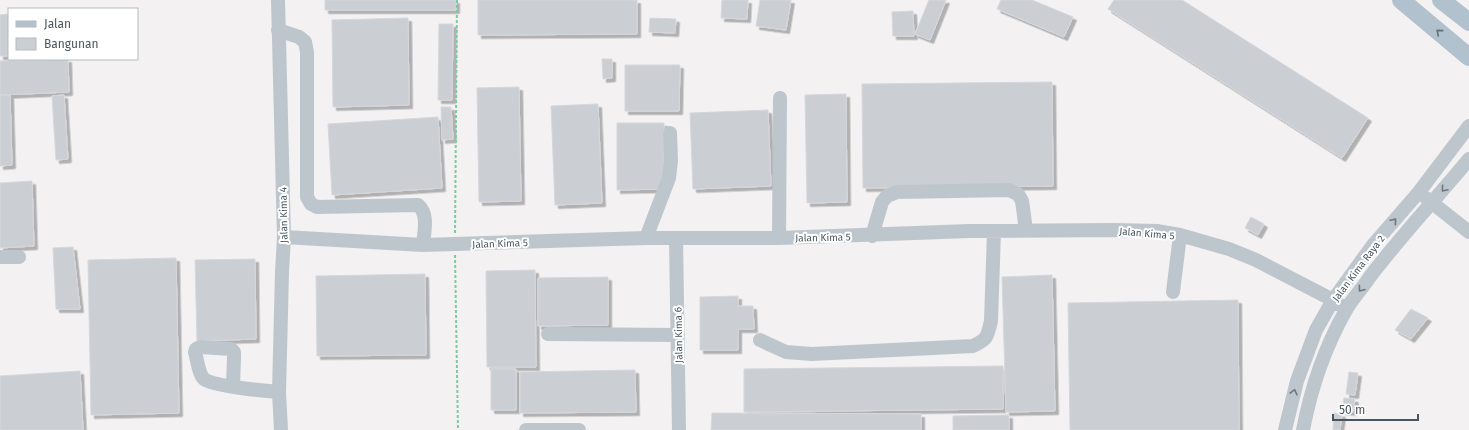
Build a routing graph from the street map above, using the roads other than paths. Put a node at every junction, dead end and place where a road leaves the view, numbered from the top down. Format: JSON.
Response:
{"nodes":[{"id":1,"x":278,"y":0,"type":"edge"},
{"id":2,"x":1401,"y":0,"type":"edge"},
{"id":3,"x":1441,"y":0,"type":"edge"},
{"id":4,"x":1469,"y":22,"type":"edge"},
{"id":5,"x":278,"y":30,"type":"junction"},
{"id":6,"x":1469,"y":57,"type":"edge"},
{"id":7,"x":780,"y":98,"type":"dead end"},
{"id":8,"x":1469,"y":126,"type":"edge"},
{"id":9,"x":670,"y":133,"type":"dead end"},
{"id":10,"x":1469,"y":159,"type":"edge"},
{"id":11,"x":1419,"y":192,"type":"junction"},
{"id":12,"x":1432,"y":203,"type":"junction"},
{"id":13,"x":1026,"y":230,"type":"junction"},
{"id":14,"x":994,"y":232,"type":"junction"},
{"id":15,"x":1469,"y":232,"type":"edge"},
{"id":16,"x":1180,"y":235,"type":"junction"},
{"id":17,"x":872,"y":236,"type":"junction"},
{"id":18,"x":284,"y":237,"type":"junction"},
{"id":19,"x":646,"y":238,"type":"junction"},
{"id":20,"x":779,"y":238,"type":"junction"},
{"id":21,"x":676,"y":239,"type":"junction"},
{"id":22,"x":423,"y":245,"type":"junction"},
{"id":23,"x":19,"y":256,"type":"dead end"},
{"id":24,"x":0,"y":257,"type":"edge"},
{"id":25,"x":1173,"y":292,"type":"dead end"},
{"id":26,"x":1333,"y":300,"type":"junction"},
{"id":27,"x":1346,"y":309,"type":"junction"},
{"id":28,"x":548,"y":334,"type":"dead end"},
{"id":29,"x":678,"y":334,"type":"junction"},
{"id":30,"x":760,"y":340,"type":"dead end"},
{"id":31,"x":233,"y":387,"type":"dead end"},
{"id":32,"x":279,"y":392,"type":"junction"},
{"id":33,"x":281,"y":430,"type":"edge"},
{"id":34,"x":526,"y":430,"type":"edge"},
{"id":35,"x":580,"y":430,"type":"edge"},
{"id":36,"x":678,"y":430,"type":"edge"},
{"id":37,"x":1285,"y":430,"type":"edge"},
{"id":38,"x":1303,"y":430,"type":"edge"}],
"edges":[{"from":1,"to":5,"type":"street","name":"Jalan Kima 4"},
{"from":6,"to":2,"type":"main road","one_way":true},
{"from":3,"to":4,"type":"main road"},
{"from":5,"to":18,"type":"street","name":"Jalan Kima 4"},
{"from":5,"to":22,"type":"street"},
{"from":7,"to":20,"type":"street"},
{"from":8,"to":11,"type":"street","name":"Jalan Kima Raya 2"},
{"from":9,"to":19,"type":"street"},
{"from":10,"to":12,"type":"street","name":"Jalan Kima Raya 2","one_way":true},
{"from":11,"to":12,"type":"street"},
{"from":26,"to":11,"type":"street","name":"Jalan Kima Raya 2","one_way":true},
{"from":12,"to":15,"type":"street"},
{"from":12,"to":27,"type":"street","name":"Jalan Kima Raya 2","one_way":true},
{"from":13,"to":14,"type":"street","name":"Jalan Kima 5"},
{"from":13,"to":16,"type":"street","name":"Jalan Kima 5"},
{"from":13,"to":17,"type":"street"},
{"from":14,"to":17,"type":"street","name":"Jalan Kima 5"},
{"from":14,"to":30,"type":"street"},
{"from":16,"to":25,"type":"street"},
{"from":16,"to":26,"type":"street","name":"Jalan Kima 5"},
{"from":17,"to":20,"type":"street","name":"Jalan Kima 5"},
{"from":18,"to":22,"type":"street","name":"Jalan Kima 5"},
{"from":18,"to":32,"type":"street","name":"Jalan Kima 4"},
{"from":19,"to":21,"type":"street","name":"Jalan Kima 5"},
{"from":19,"to":22,"type":"street","name":"Jalan Kima 5"},
{"from":20,"to":21,"type":"street","name":"Jalan Kima 5"},
{"from":21,"to":29,"type":"street","name":"Jalan Kima 6"},
{"from":23,"to":24,"type":"street"},
{"from":26,"to":27,"type":"street","name":"Jalan Kima 5"},
{"from":37,"to":26,"type":"street","name":"Jalan Kima Raya 2","one_way":true},
{"from":27,"to":38,"type":"street","name":"Jalan Kima Raya 2"},
{"from":28,"to":29,"type":"street"},
{"from":29,"to":36,"type":"street","name":"Jalan Kima 6"},
{"from":31,"to":32,"type":"street"},
{"from":32,"to":33,"type":"street","name":"Jalan Kima 4"},
{"from":34,"to":35,"type":"street"}]}
